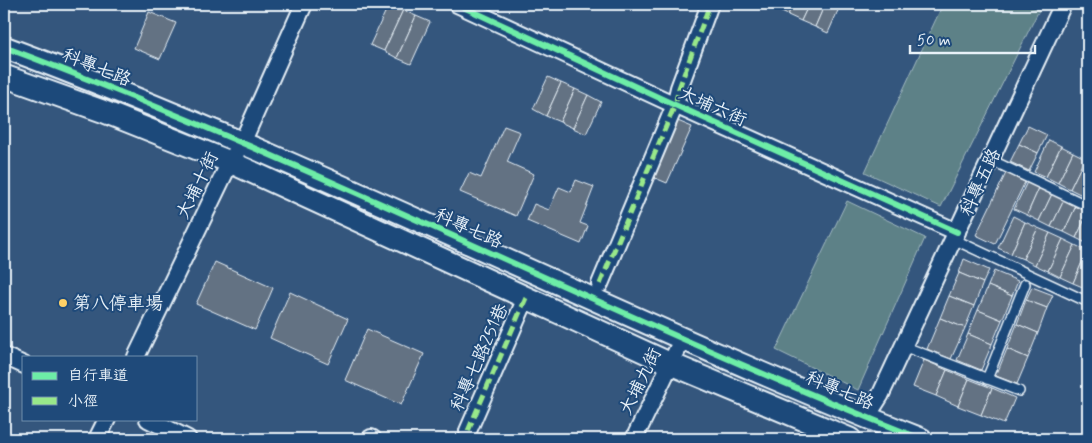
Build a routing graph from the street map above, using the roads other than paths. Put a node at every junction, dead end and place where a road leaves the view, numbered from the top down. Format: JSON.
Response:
{"nodes":[{"id":1,"x":304,"y":4,"type":"edge"},
{"id":2,"x":458,"y":4,"type":"edge"},
{"id":3,"x":710,"y":4,"type":"edge"},
{"id":4,"x":1063,"y":4,"type":"edge"},
{"id":5,"x":4,"y":47,"type":"edge"},
{"id":6,"x":4,"y":76,"type":"edge"},
{"id":7,"x":675,"y":105,"type":"junction"},
{"id":8,"x":242,"y":143,"type":"junction"},
{"id":9,"x":991,"y":160,"type":"junction"},
{"id":10,"x":230,"y":162,"type":"junction"},
{"id":11,"x":1088,"y":206,"type":"edge"},
{"id":12,"x":955,"y":236,"type":"junction"},
{"id":13,"x":600,"y":284,"type":"dead end"},
{"id":14,"x":1025,"y":284,"type":"dead end"},
{"id":15,"x":526,"y":298,"type":"junction"},
{"id":16,"x":1088,"y":302,"type":"edge"},
{"id":17,"x":682,"y":340,"type":"junction"},
{"id":18,"x":903,"y":346,"type":"junction"},
{"id":19,"x":4,"y":356,"type":"edge"},
{"id":20,"x":136,"y":356,"type":"edge"},
{"id":21,"x":22,"y":364,"type":"edge"},
{"id":22,"x":671,"y":364,"type":"junction"},
{"id":23,"x":987,"y":379,"type":"junction"},
{"id":24,"x":1019,"y":391,"type":"dead end"},
{"id":25,"x":866,"y":418,"type":"junction"},
{"id":26,"x":107,"y":420,"type":"edge"},
{"id":27,"x":150,"y":420,"type":"edge"},
{"id":28,"x":468,"y":431,"type":"dead end"},
{"id":29,"x":98,"y":439,"type":"edge"},
{"id":30,"x":188,"y":439,"type":"edge"},
{"id":31,"x":634,"y":439,"type":"edge"},
{"id":32,"x":850,"y":439,"type":"edge"},
{"id":33,"x":856,"y":439,"type":"edge"},
{"id":34,"x":921,"y":439,"type":"edge"}],
"edges":[{"from":1,"to":8,"type":"street","name":"大埔十街"},
{"from":2,"to":7,"type":"street","name":"大埔六街"},
{"from":3,"to":7,"type":"street"},
{"from":4,"to":9,"type":"street","name":"科專五路"},
{"from":5,"to":8,"type":"street","name":"科專七路"},
{"from":6,"to":10,"type":"street"},
{"from":7,"to":12,"type":"street","name":"大埔六街"},
{"from":7,"to":13,"type":"street"},
{"from":8,"to":10,"type":"street","name":"大埔十街"},
{"from":8,"to":17,"type":"street","name":"科專七路"},
{"from":9,"to":11,"type":"lane"},
{"from":9,"to":12,"type":"street","name":"科專五路"},
{"from":10,"to":15,"type":"street"},
{"from":10,"to":20,"type":"street","name":"大埔十街"},
{"from":12,"to":16,"type":"lane"},
{"from":12,"to":18,"type":"street","name":"科專五路"},
{"from":14,"to":23,"type":"lane"},
{"from":15,"to":22,"type":"street"},
{"from":15,"to":28,"type":"street","name":"科專七路251巷"},
{"from":17,"to":22,"type":"street","name":"大埔九街"},
{"from":17,"to":25,"type":"street","name":"科專七路"},
{"from":18,"to":23,"type":"lane"},
{"from":18,"to":25,"type":"street","name":"科專五路"},
{"from":19,"to":21,"type":"street"},
{"from":22,"to":31,"type":"street","name":"大埔九街"},
{"from":22,"to":32,"type":"street"},
{"from":23,"to":24,"type":"lane"},
{"from":25,"to":33,"type":"street","name":"科專五路"},
{"from":25,"to":34,"type":"street","name":"科專七路"},
{"from":26,"to":29,"type":"street"},
{"from":27,"to":30,"type":"street"}]}
